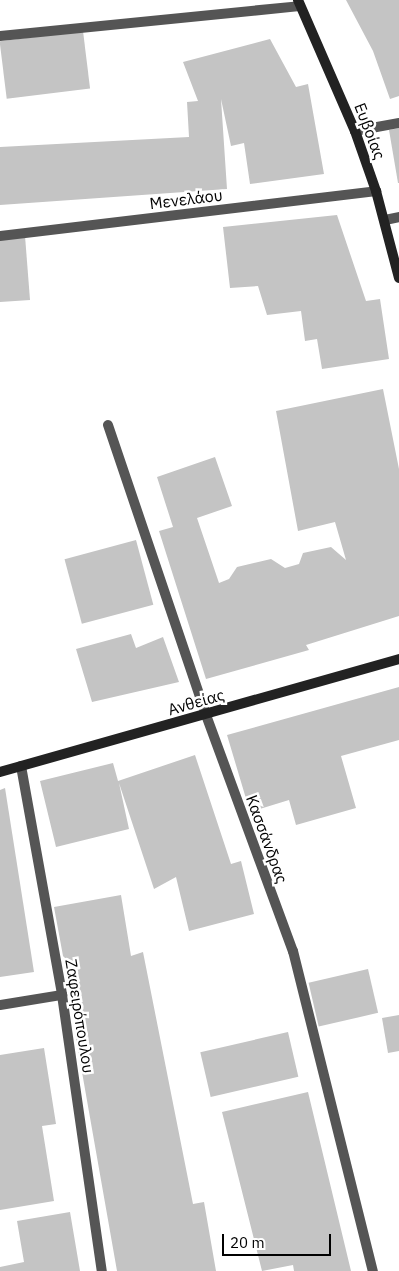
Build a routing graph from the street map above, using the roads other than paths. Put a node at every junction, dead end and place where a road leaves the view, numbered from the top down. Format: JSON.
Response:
{"nodes":[{"id":1,"x":299,"y":3,"type":"edge"},
{"id":2,"x":0,"y":36,"type":"edge"},
{"id":3,"x":399,"y":123,"type":"edge"},
{"id":4,"x":355,"y":131,"type":"junction"},
{"id":5,"x":376,"y":190,"type":"junction"},
{"id":6,"x":399,"y":217,"type":"edge"},
{"id":7,"x":385,"y":220,"type":"junction"},
{"id":8,"x":0,"y":236,"type":"edge"},
{"id":9,"x":399,"y":278,"type":"edge"},
{"id":10,"x":108,"y":424,"type":"dead end"},
{"id":11,"x":399,"y":660,"type":"edge"},
{"id":12,"x":206,"y":715,"type":"junction"},
{"id":13,"x":21,"y":766,"type":"junction"},
{"id":14,"x":0,"y":772,"type":"edge"},
{"id":15,"x":62,"y":995,"type":"junction"},
{"id":16,"x":0,"y":1005,"type":"edge"},
{"id":17,"x":102,"y":1271,"type":"edge"},
{"id":18,"x":373,"y":1271,"type":"edge"}],
"edges":[{"from":1,"to":2,"type":"street"},
{"from":1,"to":4,"type":"main road","name":"Ευβοίας"},
{"from":3,"to":4,"type":"street"},
{"from":4,"to":5,"type":"main road","name":"Ευβοίας"},
{"from":5,"to":7,"type":"main road","name":"Ευβοίας"},
{"from":5,"to":8,"type":"street","name":"Μενελάου"},
{"from":6,"to":7,"type":"street"},
{"from":7,"to":9,"type":"main road","name":"Ευβοίας"},
{"from":10,"to":12,"type":"street","name":"Κασσάνδρας"},
{"from":11,"to":12,"type":"main road","name":"Ανθείας"},
{"from":12,"to":13,"type":"main road","name":"Ανθείας"},
{"from":12,"to":18,"type":"street","name":"Κασσάνδρας"},
{"from":13,"to":14,"type":"main road","name":"Ανθείας"},
{"from":13,"to":15,"type":"street","name":"Ζαφειρόπουλου"},
{"from":15,"to":16,"type":"street"},
{"from":15,"to":17,"type":"street","name":"Ζαφειρόπουλου"}]}
